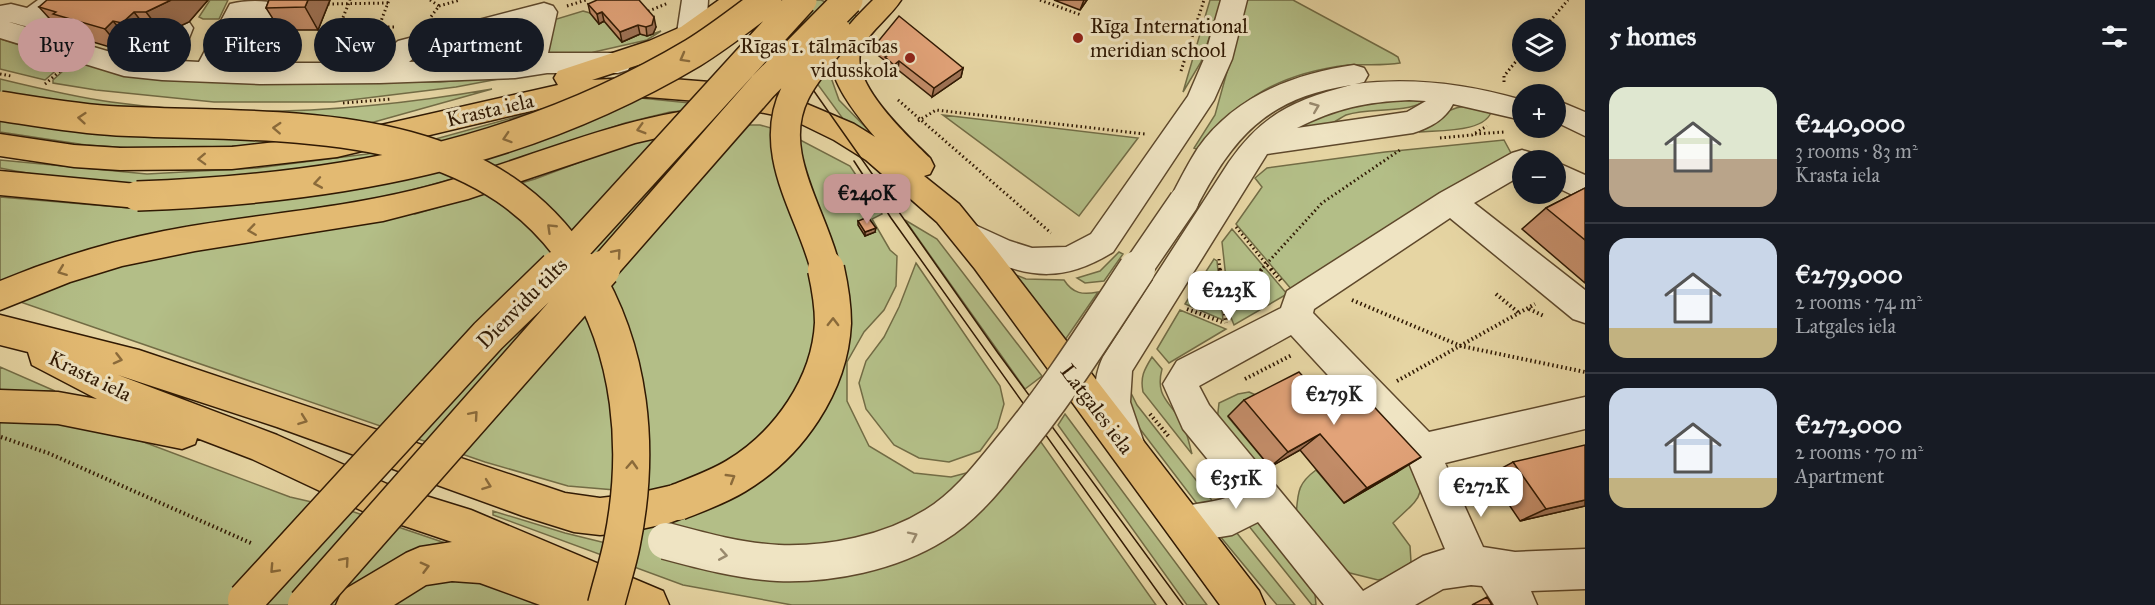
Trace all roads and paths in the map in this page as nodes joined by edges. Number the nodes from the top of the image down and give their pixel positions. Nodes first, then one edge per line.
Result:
1 (55, 0) edge
2 (460, 0) edge
3 (674, 0) edge
4 (695, 0) edge
5 (737, 0) edge
6 (767, 0) edge
7 (802, 0) edge
8 (848, 0) edge
9 (862, 0) edge
10 (888, 0) edge
11 (1040, 0) edge
12 (1204, 0) edge
13 (1234, 0) edge
14 (1568, 0) edge
15 (349, 2) edge
16 (388, 2) edge
17 (328, 4) dead end
18 (241, 5) edge
19 (439, 6) dead end
20 (643, 6) edge
21 (271, 10) edge
22 (0, 15) edge
23 (1081, 15) dead end
24 (343, 18) edge
25 (521, 18) edge
26 (543, 18) edge
27 (1553, 18) edge
28 (0, 29) edge
29 (690, 33) junction
30 (408, 48) edge
31 (107, 61) edge
32 (618, 63) junction
33 (544, 64) edge
34 (208, 72) edge
35 (409, 72) edge
36 (371, 73) junction
37 (1179, 76) dead end
38 (890, 93) dead end
39 (1512, 94) edge
40 (0, 106) edge
41 (1512, 108) edge
42 (487, 110) junction
43 (1566, 115) edge
44 (918, 121) junction
45 (1152, 125) dead end
46 (1566, 125) edge
47 (1585, 125) edge
48 (1585, 133) edge
49 (0, 145) edge
50 (1405, 146) dead end
51 (1512, 167) edge
52 (1566, 179) edge
53 (0, 183) edge
54 (1585, 189) edge
55 (1138, 192) junction
56 (1451, 202) junction
57 (956, 223) junction
58 (1209, 224) junction
59 (1055, 237) dead end
60 (1268, 264) junction
61 (1496, 294) dead end
62 (0, 296) edge
63 (1349, 298) dead end
64 (1543, 298) dead end
65 (1177, 305) dead end
66 (1297, 309) junction
67 (1585, 309) edge
68 (1224, 310) junction
69 (1519, 313) junction
70 (0, 331) edge
71 (1461, 346) junction
72 (1300, 362) dead end
73 (1585, 372) edge
74 (1243, 380) dead end
75 (1370, 396) junction
76 (0, 406) edge
77 (1585, 413) edge
78 (0, 437) edge
79 (264, 447) junction
80 (1128, 451) junction
81 (1422, 451) junction
82 (1263, 500) junction
83 (591, 516) junction
84 (1184, 524) junction
85 (259, 546) dead end
86 (1483, 567) junction
87 (1585, 569) edge
88 (1392, 602) edge
89 (242, 603) edge
90 (306, 605) edge
91 (356, 605) edge
92 (606, 605) edge
93 (634, 605) edge
94 (649, 605) edge
95 (1245, 605) edge
96 (1348, 605) edge
97 (1517, 605) edge

1 - 22 street
2 - 19 path
3 - 20 path
4 - 29 street
5 - 29 highway
6 -> 53 highway, bridge
7 -> 89 highway, Dienvidu tilts, bridge
90 -> 8 highway, Dienvidu tilts, bridge
83 -> 9 highway, bridge
10 - 57 highway
11 - 23 path
12 - 37 path
13 - 55 street
14 - 27 path
15 - 16 path
15 - 17 path
15 - 24 path
16 - 36 path
18 - 21 street
25 - 26 street
28 - 31 street
29 - 32 highway
30 - 36 street
32 - 33 street
32 - 42 highway
34 - 36 street
35 - 36 street
38 - 44 path
58 -> 39 street
92 -> 40 highway, bridge
41 - 58 street
42 -> 49 highway, Krasta iela
42 - 57 highway, Krasta iela
43 - 47 street
44 - 45 path
44 - 59 path
46 - 48 street
50 - 60 path
51 - 56 street
52 - 54 street
55 - 57 street
55 - 58 street
56 - 66 street
56 - 67 street
57 -> 62 highway
57 - 80 highway, Latgales iela
58 - 60 path
58 - 68 path
58 - 80 street
83 -> 58 street, bridge
60 - 66 path
60 - 68 path
61 - 69 path
63 - 71 path
64 - 69 path
65 - 68 path
66 - 75 street
66 - 82 street
69 - 71 path
70 - 79 highway, Krasta iela
70 -> 83 highway
71 - 73 path
71 - 75 path
72 - 74 path
75 - 81 street
76 - 79 highway
77 - 81 street
78 - 85 path
79 - 94 highway, Krasta iela
80 - 84 highway, Latgales iela
81 - 86 street
82 - 84 street
82 - 96 street
84 - 95 highway, Latgales iela
86 - 87 street
86 - 88 street
86 - 97 street
91 -> 93 highway

